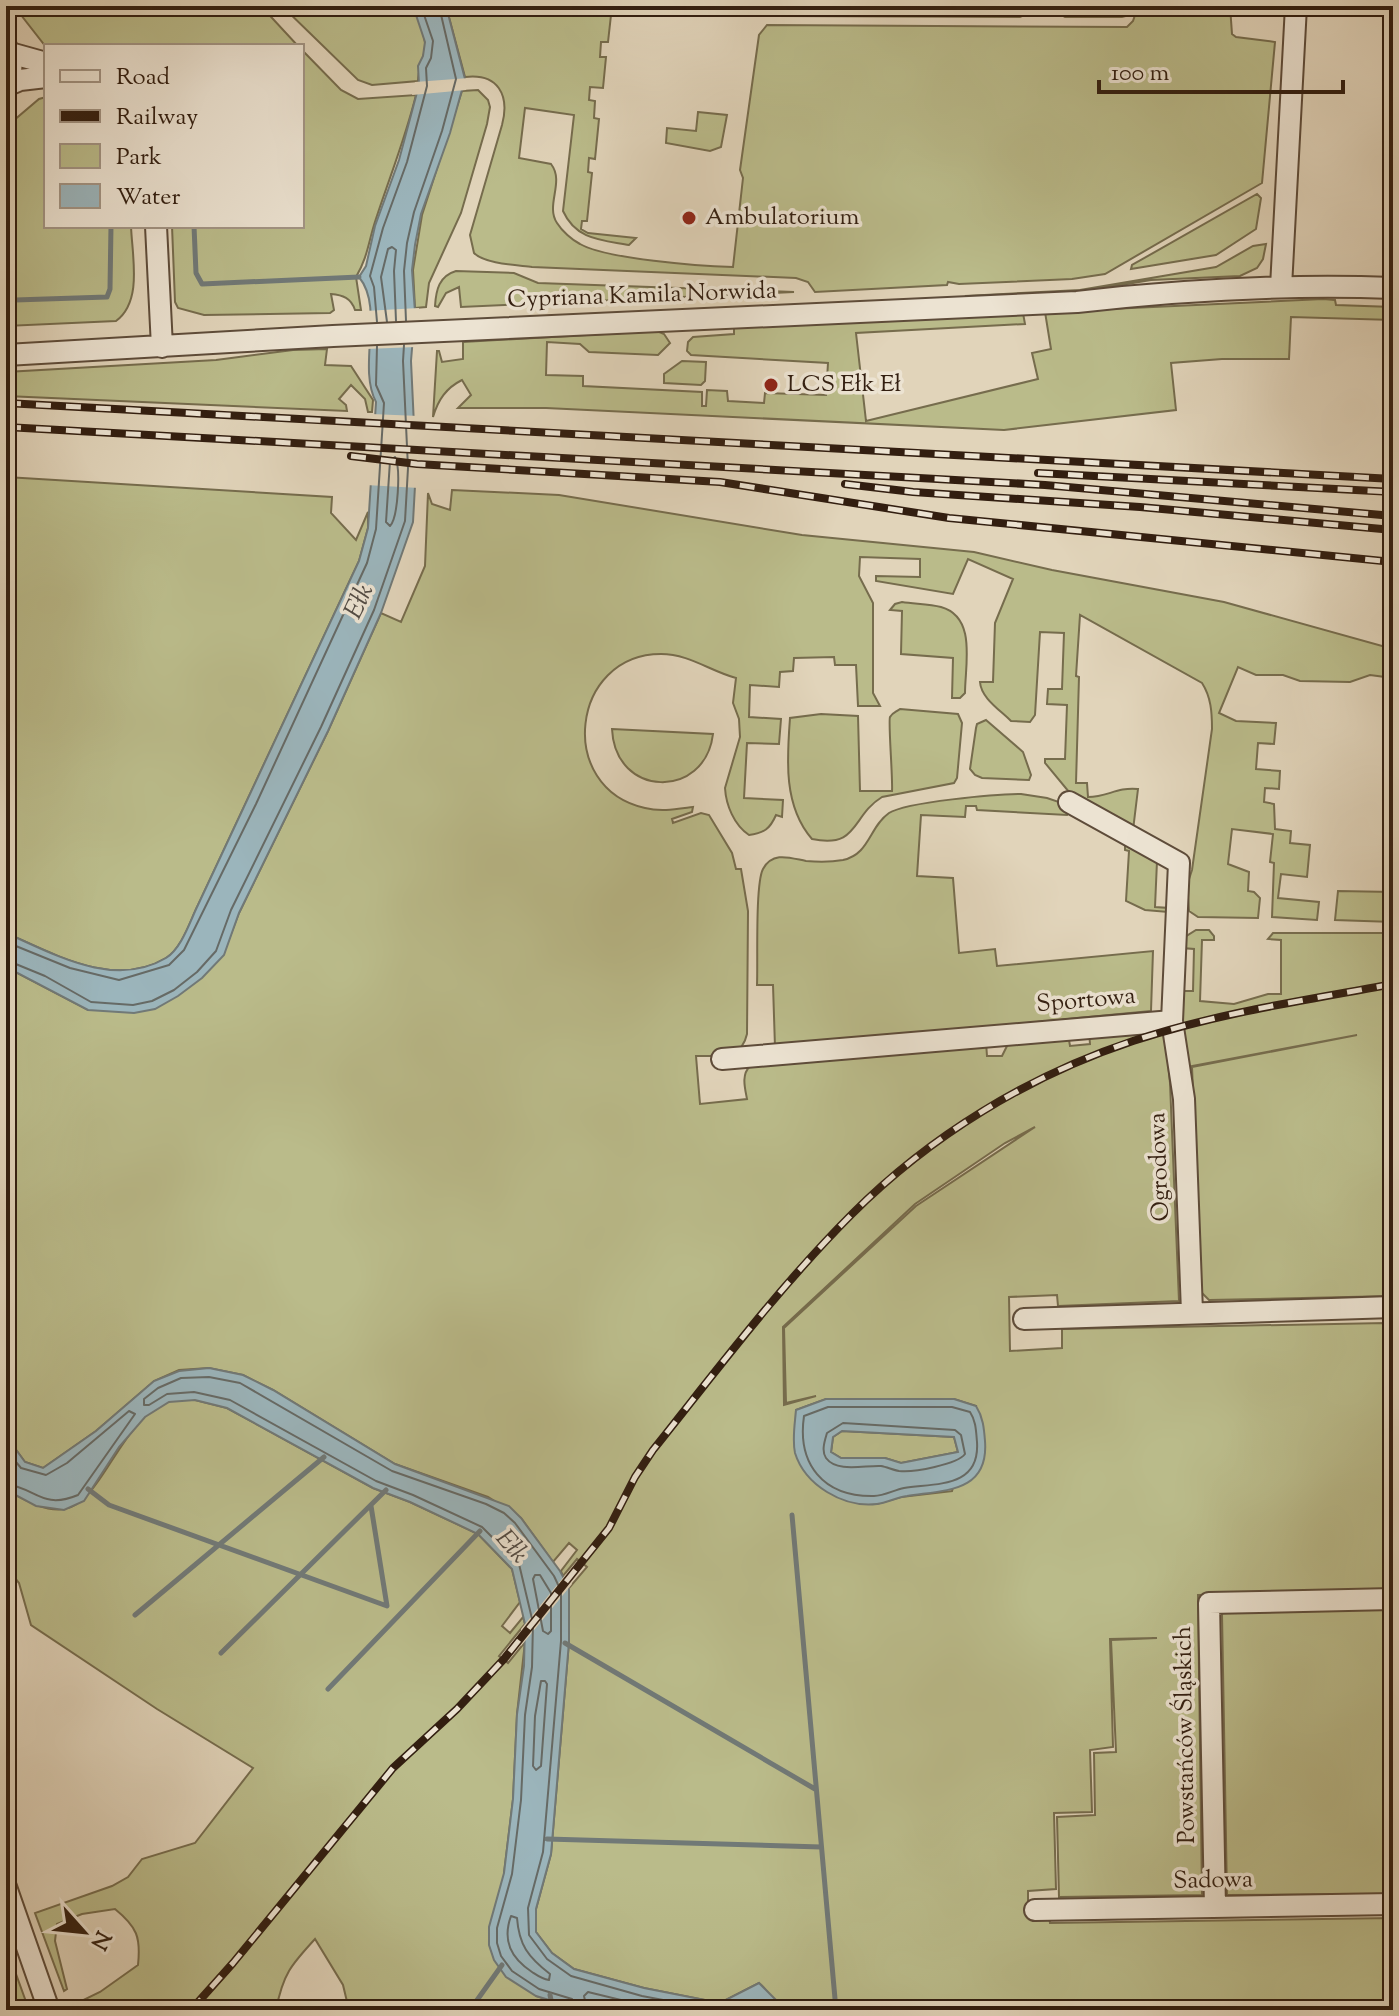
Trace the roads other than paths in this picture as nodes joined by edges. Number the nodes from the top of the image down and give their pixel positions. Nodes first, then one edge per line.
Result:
1 (1296, 6) edge
2 (8, 50) edge
3 (44, 62) edge
4 (44, 77) edge
5 (6, 86) edge
6 (156, 228) edge
7 (1281, 287) junction
8 (1393, 288) edge
9 (162, 347) junction
10 (6, 355) edge
11 (1069, 802) dead end
12 (1172, 1021) junction
13 (722, 1059) dead end
14 (1393, 1307) edge
15 (1192, 1312) junction
16 (1024, 1319) dead end
17 (1393, 1599) edge
18 (6, 1887) edge
19 (1393, 1904) edge
20 (1215, 1907) junction
21 (1035, 1910) dead end
22 (49, 2010) edge

1 - 7 street
2 - 3 street
2 - 5 street
4 - 5 street
6 - 9 street
7 - 8 street, Cypriana Kamila Norwida
7 - 9 street, Cypriana Kamila Norwida
9 - 10 street, Cypriana Kamila Norwida
11 - 12 street, Sportowa
12 - 13 street, Sportowa
12 - 15 street, Ogrodowa
14 - 15 street
15 - 16 street
17 - 20 street, Powstańców Śląskich
18 - 22 street
19 - 20 street, Sadowa
20 - 21 street, Sadowa

